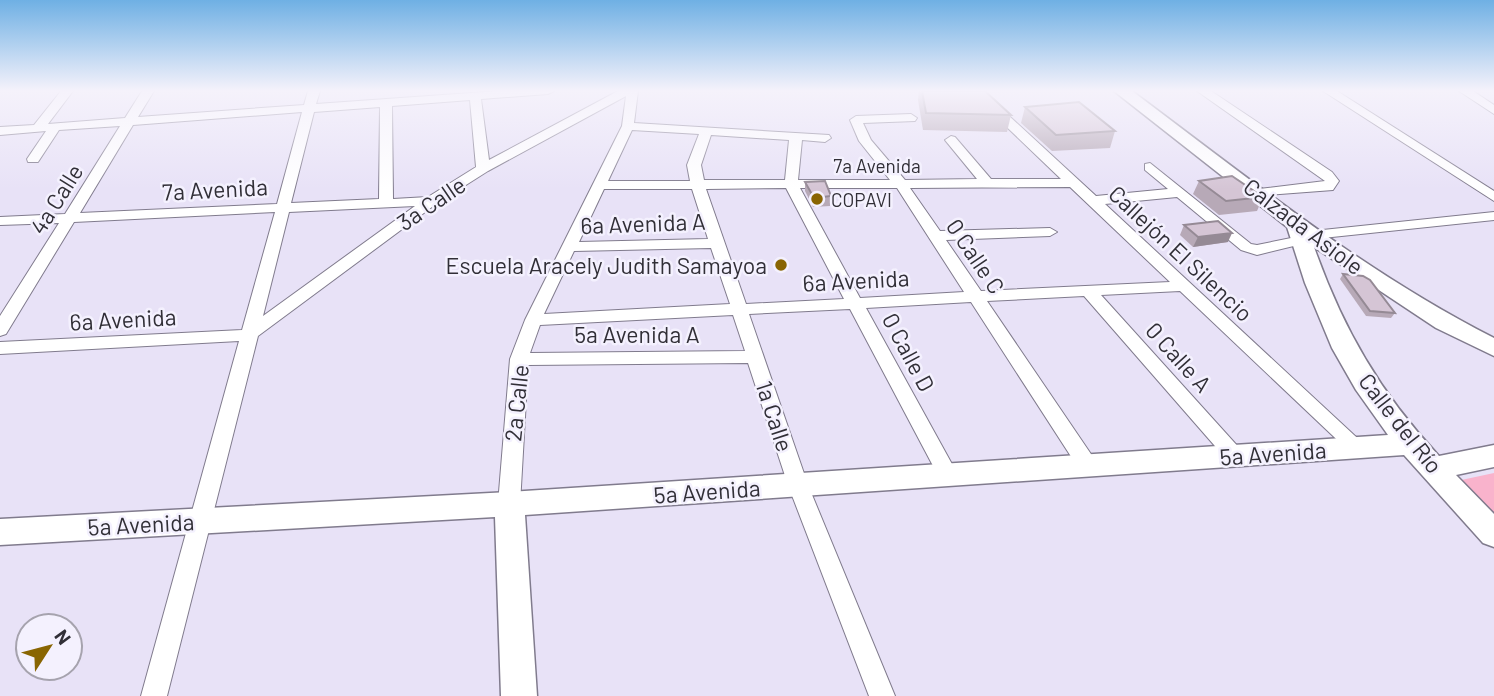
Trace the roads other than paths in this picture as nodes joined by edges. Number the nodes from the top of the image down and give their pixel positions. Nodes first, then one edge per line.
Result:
1 (42, 123) edge
2 (109, 123) edge
3 (130, 123) edge
4 (306, 123) edge
5 (386, 123) edge
6 (478, 123) edge
7 (569, 123) edge
8 (857, 123) edge
9 (1010, 123) edge
10 (1166, 123) edge
11 (1251, 123) edge
12 (1380, 123) edge
13 (628, 126) joint
14 (55, 127) junction
15 (38, 128) junction
16 (707, 131) junction
17 (1, 132) edge
18 (796, 136) junction
19 (825, 138) dead end
20 (951, 140) dead end
21 (33, 159) dead end
22 (1150, 167) dead end
23 (483, 169) junction
24 (987, 183) junction
25 (1073, 183) junction
26 (901, 184) junction
27 (597, 185) junction
28 (698, 185) junction
29 (791, 185) junction
30 (1181, 192) junction
31 (1259, 193) junction
32 (1494, 197) edge
33 (432, 201) junction
34 (1093, 201) junction
35 (386, 204) junction
36 (282, 209) junction
37 (1494, 216) edge
38 (71, 218) junction
39 (0, 221) edge
40 (1050, 232) dead end
41 (1304, 232) junction
42 (935, 236) junction
43 (718, 243) junction
44 (569, 247) junction
45 (1182, 286) junction
46 (1087, 290) junction
47 (975, 296) junction
48 (855, 303) junction
49 (739, 309) junction
50 (533, 320) junction
51 (0, 330) edge
52 (248, 335) junction
53 (0, 348) edge
54 (1494, 348) edge
55 (756, 357) junction
56 (519, 359) junction
57 (1413, 444) junction
58 (1358, 448) junction
59 (1235, 456) junction
60 (1494, 456) edge
61 (1088, 466) junction
62 (1434, 468) junction
63 (948, 475) junction
64 (798, 485) junction
65 (509, 504) junction
66 (201, 520) junction
67 (0, 532) edge
68 (1494, 534) edge
69 (154, 696) edge
70 (519, 696) edge
71 (882, 696) edge

1 - 15 street
2 - 14 street
3 - 38 street, 4a Calle
4 - 36 street
5 - 35 street
6 - 23 street
7 - 23 street, 3a Calle
8 - 26 street, 0 Calle C
9 - 25 street, Callejón El Silencio
10 - 31 main road, Calzada Asiole
11 - 31 street
12 - 32 street
13 - 16 street
13 - 27 street, 2a Calle
14 - 15 street
14 - 21 street
15 - 17 street
16 - 18 street
16 - 28 street, 1a Calle
18 - 19 street
18 - 29 street
20 - 24 street
22 - 30 street
23 - 33 street, 3a Calle
24 - 25 street, 7a Avenida
24 - 26 street, 7a Avenida
25 - 34 street, Callejón El Silencio
26 - 29 street, 7a Avenida
26 - 42 street, 0 Calle C
27 - 28 street, 7a Avenida
27 - 44 street, 2a Calle
28 - 29 street, 7a Avenida
28 - 43 street, 1a Calle
29 - 48 street, 0 Calle D
30 - 34 street
30 - 41 street
31 - 41 main road, Calzada Asiole
33 - 35 street, 7a Avenida
33 - 52 street, 3a Calle
34 - 45 street, Callejón El Silencio
35 - 36 street, 7a Avenida
36 - 38 street, 7a Avenida
36 - 52 street
37 - 41 street
38 - 39 street, 7a Avenida
38 - 51 street, 4a Calle
40 - 42 street
41 - 54 main road, Calzada Asiole
41 - 57 main road, Calle del Río
42 - 47 street, 0 Calle C
43 - 44 street, 6a Avenida A
43 - 49 street, 1a Calle
44 - 50 street, 2a Calle
45 - 46 street, 6a Avenida
45 - 58 street, Callejón El Silencio
46 - 47 street, 6a Avenida
46 - 59 street, 0 Calle A
47 - 48 street, 6a Avenida
47 - 61 street, 0 Calle C
48 - 49 street, 6a Avenida
48 - 63 street, 0 Calle D
49 - 50 street, 6a Avenida
49 - 55 street, 1a Calle
50 - 56 street, 2a Calle
52 - 53 street, 6a Avenida
52 - 66 street
55 - 56 street, 5a Avenida A
55 - 64 street, 1a Calle
56 - 65 street, 2a Calle
57 - 58 main road, 5a Avenida
57 - 62 main road, Calle del Río
58 - 59 main road, 5a Avenida
59 - 61 main road, 5a Avenida
60 - 62 main road
61 - 63 main road, 5a Avenida
62 - 68 main road, Calle del Río
63 - 64 main road, 5a Avenida
64 - 65 main road, 5a Avenida
64 - 71 street, 1a Calle
65 - 66 main road, 5a Avenida
65 - 70 main road, 2a Calle
66 - 67 main road, 5a Avenida
66 - 69 street

